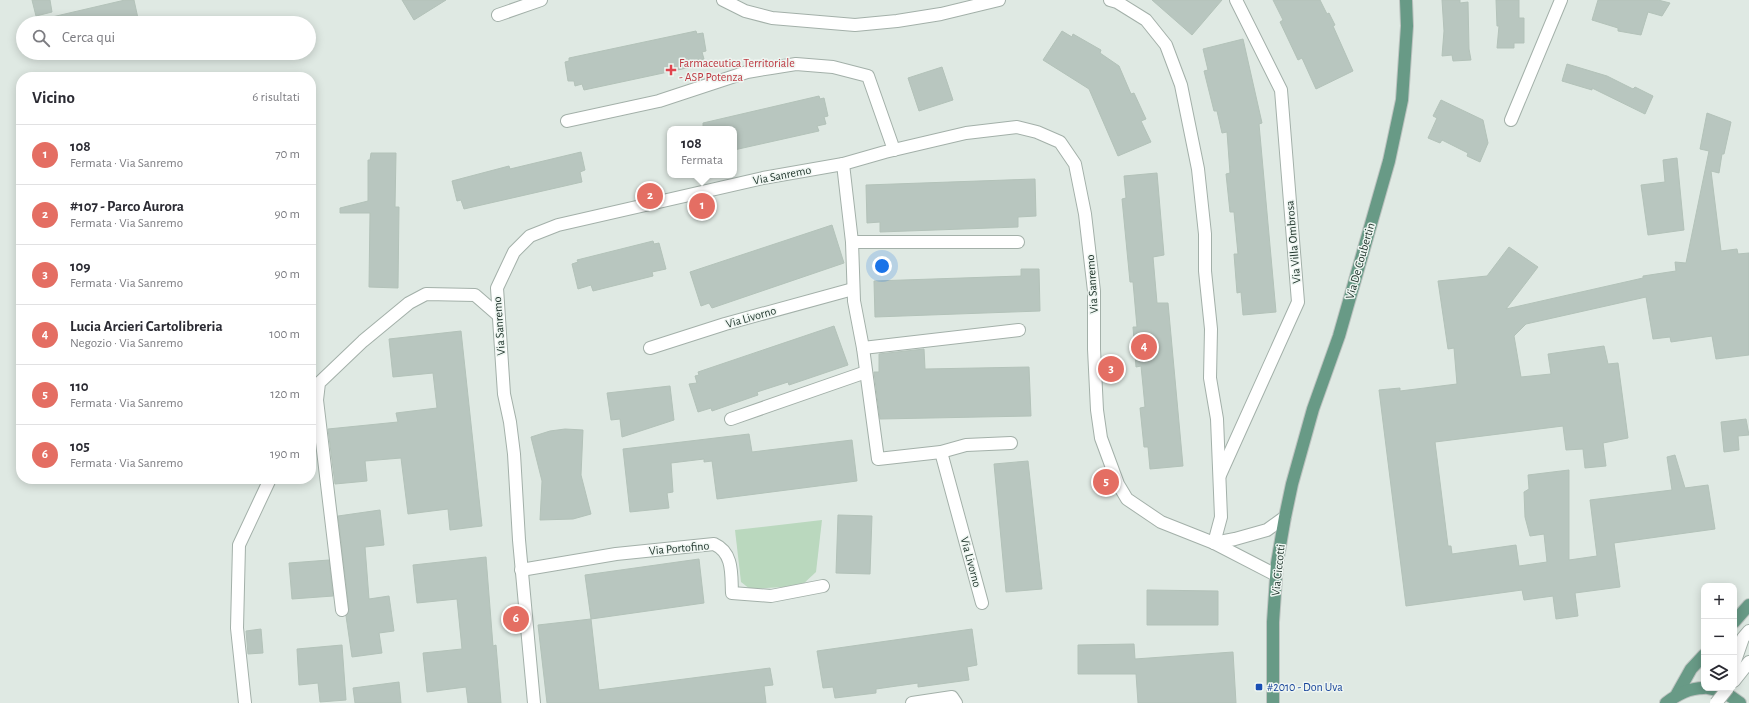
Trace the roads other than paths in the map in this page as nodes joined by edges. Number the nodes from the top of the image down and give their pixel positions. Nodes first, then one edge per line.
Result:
1 (541, 0) edge
2 (723, 0) edge
3 (999, 0) edge
4 (1110, 0) edge
5 (1236, 0) edge
6 (1406, 0) edge
7 (1561, 0) edge
8 (498, 15) dead end
9 (1511, 120) dead end
10 (567, 121) dead end
11 (894, 150) junction
12 (843, 164) junction
13 (852, 242) junction
14 (1018, 242) dead end
15 (853, 289) junction
16 (498, 316) junction
17 (1019, 330) dead end
18 (650, 348) dead end
19 (864, 348) junction
20 (866, 372) junction
21 (319, 413) junction
22 (316, 417) edge
23 (731, 419) dead end
24 (1011, 443) dead end
25 (941, 452) junction
26 (1219, 478) junction
27 (268, 484) edge
28 (1285, 517) junction
29 (1214, 543) junction
30 (521, 570) junction
31 (1276, 575) junction
32 (823, 586) dead end
33 (982, 603) dead end
34 (1749, 605) edge
35 (342, 610) dead end
36 (1737, 619) edge
37 (1749, 631) edge
38 (1737, 655) edge
39 (1701, 658) edge
40 (1749, 662) edge
41 (1737, 677) edge
42 (1701, 688) edge
43 (1721, 691) edge
44 (1677, 694) junction
45 (1733, 694) edge
46 (1749, 699) edge
47 (245, 703) edge
48 (534, 703) edge
49 (912, 703) edge
50 (956, 703) edge
51 (1273, 703) edge
52 (1666, 703) edge
53 (1716, 703) edge
54 (1746, 703) edge

1 - 8 street
2 - 3 street
4 - 26 street
5 - 26 street, Via Villa Ombrosa
6 - 28 main road, Via De Coubertin
7 - 9 street
10 - 11 street
11 - 12 street, Via Sanremo
11 - 29 street, Via Sanremo
12 - 13 street
12 - 16 street, Via Sanremo
13 - 14 street
13 - 15 street
15 - 18 street, Via Livorno
15 - 19 street
16 - 21 street
16 - 30 street, Via Sanremo
17 - 19 street
19 - 20 street
20 - 23 street
20 - 25 street
21 - 22 street
21 - 35 street
24 - 25 street
25 - 33 street, Via Livorno
26 - 29 street
27 - 47 street
28 - 29 street
28 - 31 main road, Via Ciccotti
29 - 31 street, Via Sanremo
30 - 32 street, Via Portofino
30 - 48 street, Via Sanremo
31 - 51 main road, Via Ciccotti
34 - 36 main road
37 - 38 street
39 - 44 main road
40 - 41 street
42 - 44 main road
43 - 45 main road
44 - 52 main road
45 - 53 street, bridge
46 - 54 main road
49 - 50 street

